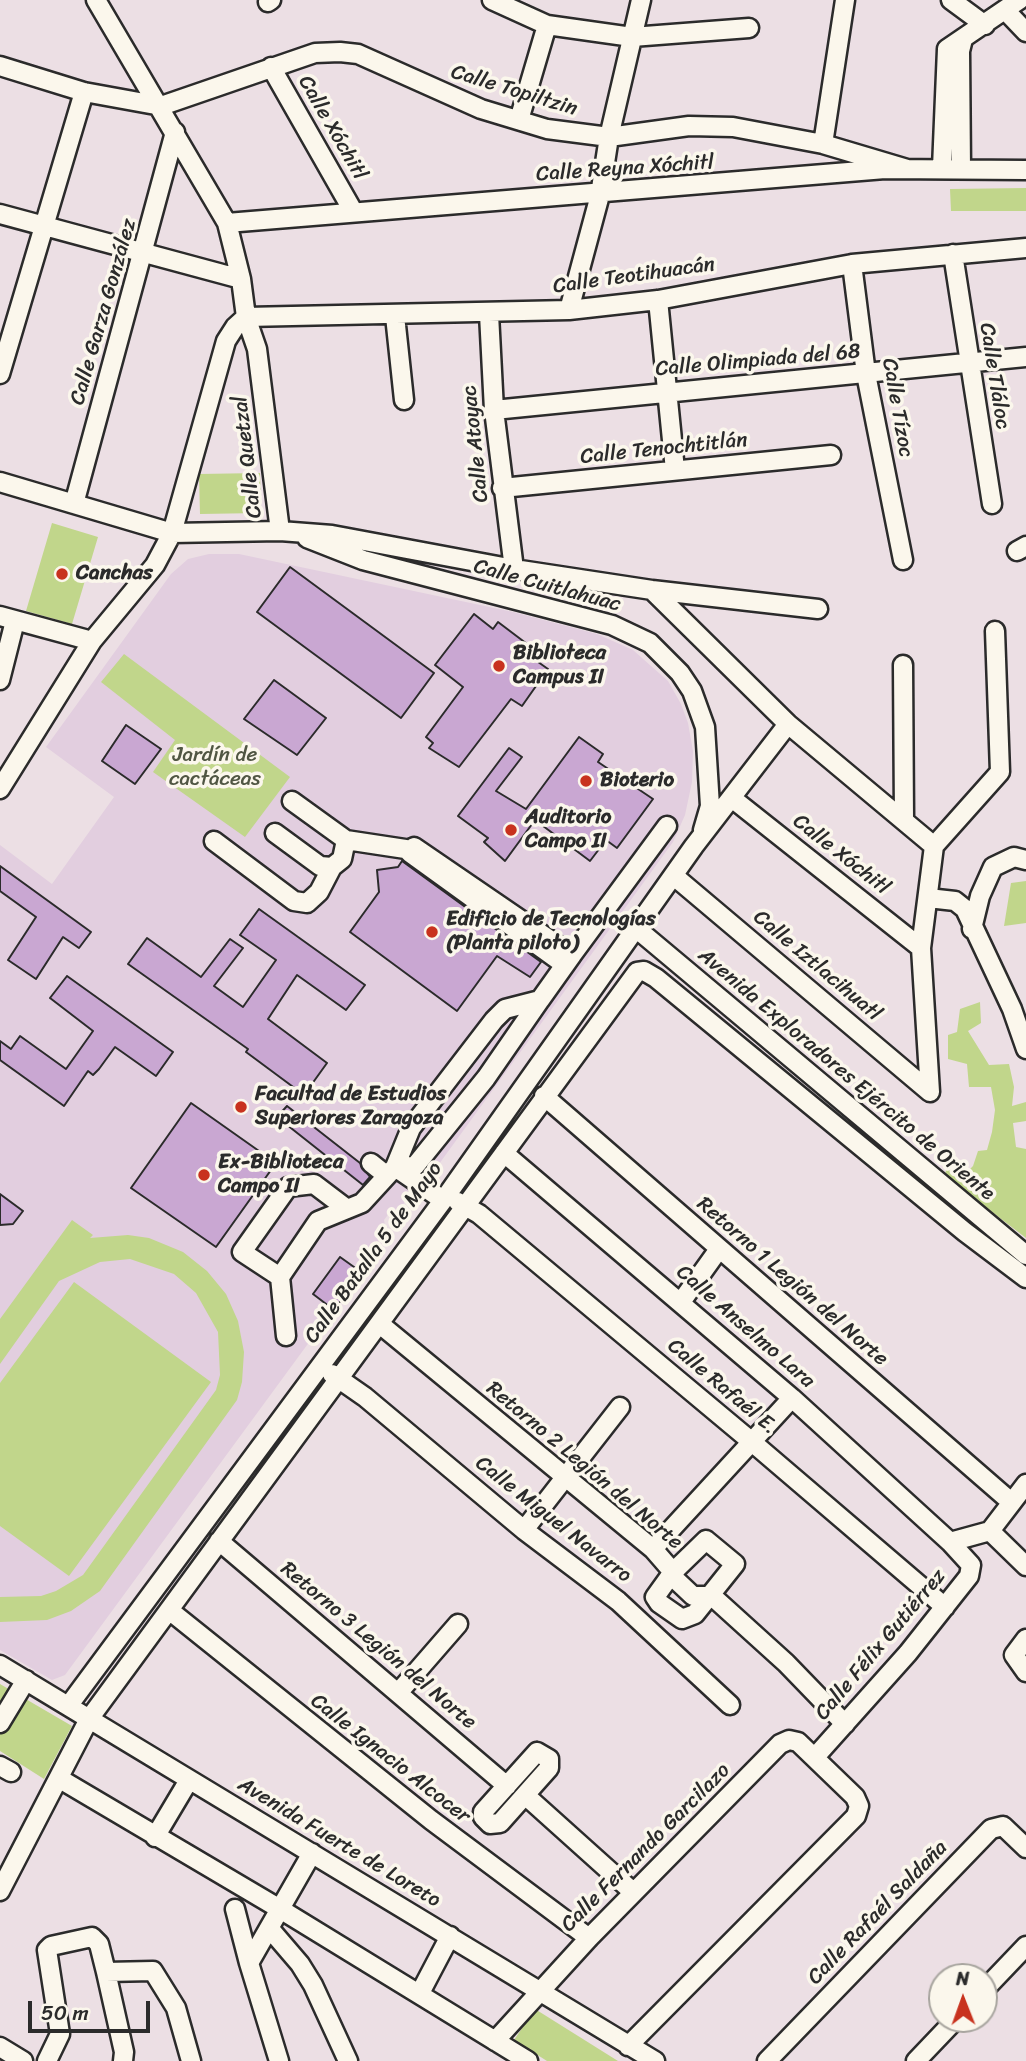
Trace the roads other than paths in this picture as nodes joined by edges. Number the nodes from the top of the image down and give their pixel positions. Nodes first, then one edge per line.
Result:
1 (96, 0) edge
2 (492, 0) edge
3 (641, 0) edge
4 (845, 0) edge
5 (951, 0) edge
6 (1012, 5) edge
7 (547, 25) junction
8 (985, 25) junction
9 (749, 28) dead end
10 (1026, 32) edge
11 (632, 37) junction
12 (963, 39) junction
13 (0, 66) edge
14 (271, 66) junction
15 (84, 92) junction
16 (161, 106) junction
17 (519, 120) junction
18 (175, 132) junction
19 (609, 137) junction
20 (823, 144) junction
21 (942, 168) junction
22 (907, 169) junction
23 (961, 169) junction
24 (1026, 170) edge
25 (600, 195) junction
26 (354, 211) junction
27 (0, 214) edge
28 (227, 223) junction
29 (46, 227) junction
30 (1026, 247) edge
31 (144, 254) junction
32 (953, 254) junction
33 (852, 264) junction
34 (241, 279) junction
35 (657, 300) junction
36 (569, 310) junction
37 (489, 314) junction
38 (395, 316) junction
39 (246, 317) junction
40 (1026, 357) edge
41 (968, 362) junction
42 (0, 374) edge
43 (866, 374) junction
44 (667, 392) junction
45 (404, 400) dead end
46 (494, 410) junction
47 (831, 456) dead end
48 (675, 470) junction
49 (0, 482) edge
50 (502, 488) junction
51 (74, 504) junction
52 (992, 504) dead end
53 (289, 532) junction
54 (172, 533) junction
55 (903, 560) dead end
56 (514, 569) junction
57 (652, 590) junction
58 (818, 609) dead end
59 (7, 618) edge
60 (995, 631) dead end
61 (92, 641) junction
62 (903, 666) dead end
63 (0, 680) edge
64 (788, 724) junction
65 (0, 789) edge
66 (733, 799) junction
67 (292, 801) dead end
68 (904, 819) junction
69 (667, 825) dead end
70 (275, 833) dead end
71 (346, 840) junction
72 (214, 841) dead end
73 (694, 846) junction
74 (934, 846) junction
75 (1026, 860) edge
76 (332, 867) junction
77 (674, 876) junction
78 (928, 898) junction
79 (637, 929) junction
80 (972, 929) junction
81 (921, 948) junction
82 (568, 960) junction
83 (540, 1000) junction
84 (1026, 1049) edge
85 (544, 1096) junction
86 (504, 1153) junction
87 (371, 1163) dead end
88 (390, 1171) junction
89 (445, 1198) junction
90 (467, 1206) junction
91 (347, 1209) junction
92 (719, 1249) junction
93 (1026, 1255) edge
94 (279, 1277) junction
95 (1026, 1278) edge
96 (681, 1302) junction
97 (381, 1325) junction
98 (286, 1336) dead end
99 (320, 1365) junction
100 (340, 1380) junction
101 (793, 1398) junction
102 (620, 1408) dead end
103 (752, 1442) junction
104 (244, 1469) junction
105 (564, 1477) junction
106 (265, 1482) junction
107 (1026, 1484) edge
108 (1010, 1502) junction
109 (524, 1530) junction
110 (990, 1531) junction
111 (219, 1541) junction
112 (950, 1542) junction
113 (653, 1549) junction
114 (1026, 1566) edge
115 (673, 1572) junction
116 (712, 1596) junction
117 (945, 1607) junction
118 (169, 1610) junction
119 (458, 1624) dead end
120 (1026, 1639) edge
121 (0, 1664) edge
122 (1026, 1672) edge
123 (26, 1680) junction
124 (398, 1693) junction
125 (69, 1705) junction
126 (730, 1705) dead end
127 (89, 1719) junction
128 (0, 1723) edge
129 (845, 1724) junction
130 (815, 1757) junction
131 (60, 1779) junction
132 (189, 1780) junction
133 (507, 1786) junction
134 (525, 1796) junction
135 (155, 1837) junction
136 (1026, 1848) edge
137 (312, 1853) junction
138 (0, 1891) edge
139 (633, 1892) junction
140 (235, 1909) dead end
141 (280, 1909) junction
142 (270, 1930) junction
143 (450, 1936) junction
144 (589, 1938) junction
145 (1026, 1946) edge
146 (249, 1963) junction
147 (106, 1972) junction
148 (998, 1975) edge
149 (538, 1991) junction
150 (420, 1993) junction
151 (943, 2033) edge
152 (495, 2041) junction
153 (628, 2046) junction
154 (0, 2047) edge
155 (23, 2061) edge
156 (47, 2061) edge
157 (123, 2061) edge
158 (191, 2061) edge
159 (279, 2061) edge
160 (348, 2061) edge
161 (528, 2061) edge
162 (655, 2061) edge
163 (767, 2061) edge
164 (916, 2061) edge

1 - 16 street, Calle Quetzal
2 - 7 street
3 - 11 street
4 - 20 street
5 - 8 street
6 - 8 street
6 - 10 street
7 - 11 street
7 - 17 street
8 - 12 street
9 - 11 street
11 - 19 street
12 - 21 street
12 - 23 street
13 - 15 street
14 - 16 street, Calle Topiltzin
14 - 17 street, Calle Topiltzin
14 - 26 street, Calle Xóchitl
15 - 16 street
15 - 29 street
16 - 18 street, Calle Quetzal
17 - 19 street, Calle Topiltzin
18 - 28 street, Calle Quetzal
18 - 31 street, Calle Garza González
19 - 20 street, Calle Topiltzin
19 - 25 street
20 - 22 street, Calle Topiltzin
21 - 22 street, Calle Reyna Xóchitl
21 - 23 street, Calle Reyna Xóchitl
22 - 25 street, Calle Reyna Xóchitl
23 - 24 street, Calle Reyna Xóchitl
25 - 26 street, Calle Reyna Xóchitl
25 - 36 street
26 - 28 street, Calle Reyna Xóchitl
27 - 29 street
28 - 34 street, Calle Quetzal
29 - 31 street
29 - 42 street
30 - 32 street, Calle Teotihuacán
31 - 34 street
31 - 51 street, Calle Garza González
32 - 33 street, Calle Teotihuacán
32 - 41 street, Calle Tláloc
33 - 35 street, Calle Teotihuacán
33 - 43 street, Calle Tízoc
34 - 39 street, Calle Quetzal
35 - 36 street, Calle Teotihuacán
35 - 44 street
36 - 37 street, Calle Teotihuacán
37 - 38 street, Calle Teotihuacán
37 - 46 street, Calle Atoyac
38 - 39 street, Calle Teotihuacán
38 - 45 street
39 - 53 street, Calle Quetzal
39 - 54 street
40 - 41 street, Calle Olimpiada del 68
41 - 43 street, Calle Olimpiada del 68
41 - 52 street, Calle Tláloc
43 - 44 street, Calle Olimpiada del 68
43 - 55 street, Calle Tízoc
44 - 46 street, Calle Olimpiada del 68
44 - 48 street
46 - 50 street, Calle Atoyac
47 - 48 street, Calle Tenochtitlán
48 - 50 street, Calle Tenochtitlán
49 - 51 street
50 - 56 street, Calle Atoyac
51 - 54 street
53 - 54 street
53 - 56 street
53 - 73 street, Calle Cuitlahuac
54 - 61 street
56 - 57 street
57 - 58 street
57 - 64 street, Calle Cuitlahuac
59 - 61 street
59 - 63 street
60 - 74 street
61 - 65 street
62 - 68 street
64 - 66 street, Calle Batalla 5 de Mayo
64 - 68 street, Calle Cuitlahuac
66 - 73 street, Calle Batalla 5 de Mayo
66 - 81 street, Calle Xóchitl
67 - 71 street
68 - 74 street, Calle Cuitlahuac
69 - 82 street
70 - 76 street
71 - 76 street
71 - 82 street
72 - 76 street
73 - 77 street, Calle Batalla 5 de Mayo
74 - 78 street
75 - 80 street
77 - 79 street, Calle Batalla 5 de Mayo
77 - 81 street, Calle Iztlacihuatl
78 - 80 street
78 - 81 street
79 - 89 street, Calle Batalla 5 de Mayo
79 - 93 street, Avenida Exploradores Ejército de Oriente
80 - 84 street
82 - 83 street
83 - 88 street
83 - 88 street
85 - 86 street
85 - 92 street, Retorno 1 Legión del Norte
85 - 95 street, Avenida Exploradores Ejército de Oriente
86 - 90 street
86 - 96 street, Calle Anselmo Lara
87 - 88 street, Calle Rafaél E.
88 - 89 street, Calle Rafaél E.
88 - 91 street
89 - 90 street, Calle Rafaél E.
89 - 99 street, Calle Batalla 5 de Mayo
90 - 97 street
90 - 103 street, Calle Rafaél E.
91 - 94 street
91 - 94 street
92 - 96 street
92 - 108 street, Retorno 1 Legión del Norte
94 - 98 street
96 - 101 street, Calle Anselmo Lara
97 - 100 street
97 - 105 street, Retorno 2 Legión del Norte
99 - 100 street, Calle Miguel Navarro
99 - 104 street, Calle Batalla 5 de Mayo
100 - 106 street
100 - 109 street, Calle Miguel Navarro
101 - 103 street
101 - 112 street, Calle Anselmo Lara
102 - 105 street
103 - 113 street
103 - 117 street, Calle Rafaél E.
104 - 106 street
104 - 125 street, Calle Batalla 5 de Mayo
105 - 109 street
105 - 113 street, Retorno 2 Legión del Norte
106 - 111 street
107 - 108 street
108 - 110 street
109 - 126 street, Calle Miguel Navarro
110 - 112 street, Calle Félix Gutiérrez
110 - 114 street
111 - 118 street
111 - 124 street, Retorno 3 Legión del Norte
112 - 117 street, Calle Félix Gutiérrez
113 - 115 street, Retorno 2 Legión del Norte
115 - 116 street, Retorno 2 Legión del Norte
115 - 116 street
115 - 116 street
116 - 129 street, Retorno 2 Legión del Norte
117 - 129 street, Calle Félix Gutiérrez
118 - 127 street
118 - 144 street, Calle Ignacio Alcocer
119 - 124 street
120 - 122 street
121 - 123 street, Avenida Fuerte de Loreto
123 - 125 street, Avenida Fuerte de Loreto
123 - 128 street
124 - 133 street, Retorno 3 Legión del Norte
125 - 127 street, Avenida Fuerte de Loreto
127 - 131 street
127 - 132 street, Avenida Fuerte de Loreto
129 - 130 street, Calle Félix Gutiérrez
130 - 139 street, Calle Fernando Garcilazo
130 - 153 street
131 - 135 street
131 - 138 street
132 - 135 street
132 - 137 street, Avenida Fuerte de Loreto
133 - 134 street
133 - 134 street
134 - 139 street
135 - 141 street
136 - 163 street, Calle Rafaél Saldaña
137 - 141 street
137 - 143 street, Avenida Fuerte de Loreto
139 - 144 street, Calle Fernando Garcilazo
140 - 146 street
141 - 142 street
141 - 150 street
142 - 146 street
142 - 160 street
143 - 149 street, Avenida Fuerte de Loreto
143 - 150 street
144 - 149 street, Calle Fernando Garcilazo
145 - 148 street
146 - 159 street
147 - 156 street
147 - 157 street
147 - 158 street
149 - 152 street, Calle Fernando Garcilazo
149 - 153 street, Avenida Fuerte de Loreto
150 - 152 street
151 - 164 street
152 - 161 street
153 - 162 street, Avenida Fuerte de Loreto
154 - 155 street

